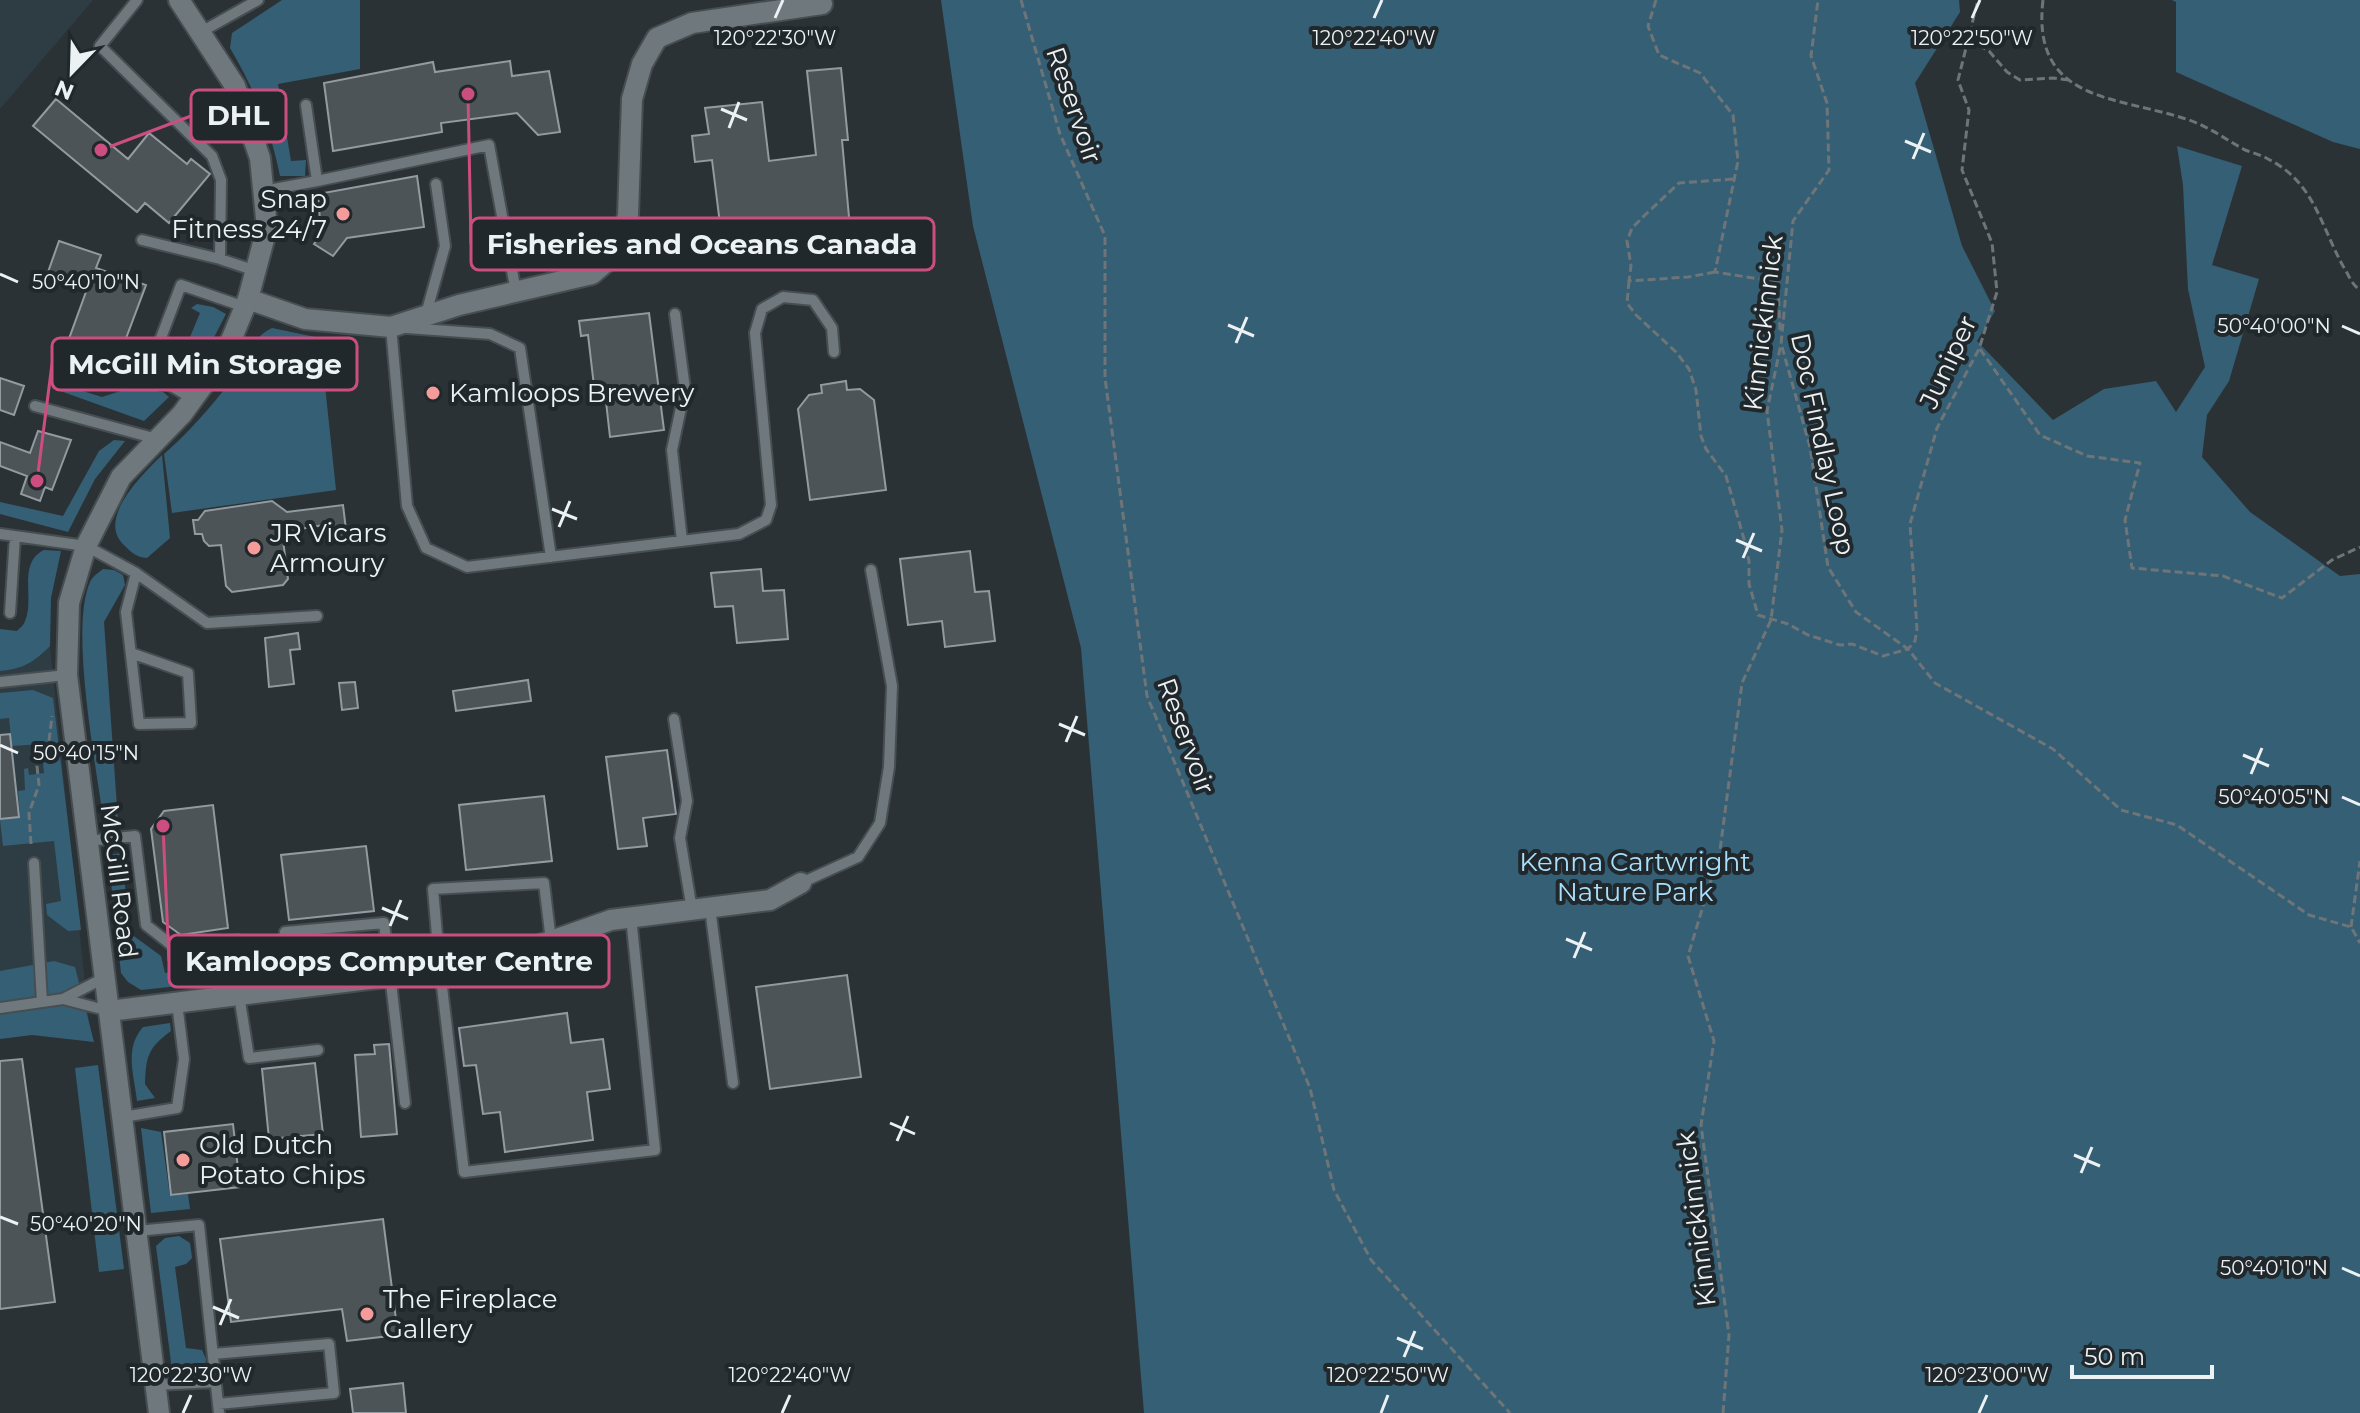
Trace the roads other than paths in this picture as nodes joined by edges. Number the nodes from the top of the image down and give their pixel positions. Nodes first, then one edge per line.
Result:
1 (137, 0) edge
2 (179, 0) edge
3 (258, 0) edge
4 (822, 4) dead end
5 (201, 32) junction
6 (306, 105) dead end
7 (317, 181) junction
8 (436, 184) dead end
9 (263, 191) junction
10 (142, 240) dead end
11 (220, 259) junction
12 (256, 271) junction
13 (516, 292) junction
14 (247, 303) junction
15 (675, 314) dead end
16 (425, 316) junction
17 (391, 327) junction
18 (834, 352) dead end
19 (193, 399) junction
20 (35, 406) dead end
21 (158, 439) junction
22 (0, 534) edge
23 (15, 536) junction
24 (682, 541) junction
25 (86, 546) junction
26 (551, 557) junction
27 (871, 570) dead end
28 (136, 573) junction
29 (10, 613) dead end
30 (317, 616) dead end
31 (131, 653) junction
32 (67, 675) junction
33 (0, 682) edge
34 (674, 719) dead end
35 (88, 841) junction
36 (34, 863) dead end
37 (801, 883) joint
38 (701, 909) junction
39 (631, 917) junction
40 (551, 941) junction
41 (440, 970) junction
42 (389, 977) junction
43 (105, 978) junction
44 (290, 989) junction
45 (242, 995) junction
46 (63, 999) junction
47 (42, 1002) junction
48 (177, 1003) junction
49 (0, 1008) edge
50 (109, 1011) junction
51 (318, 1050) dead end
52 (733, 1083) dead end
53 (405, 1103) dead end
54 (123, 1117) junction
55 (137, 1231) junction
56 (213, 1354) junction
57 (216, 1382) junction
58 (155, 1385) junction
59 (219, 1408) edge
60 (159, 1413) edge

1 - 11 lane
2 - 5 street, McGill Road
3 - 5 lane
4 - 13 street
5 - 9 street, McGill Road
6 - 7 lane
7 - 9 lane
7 - 13 lane
8 - 16 lane
9 - 12 street, McGill Road
10 - 11 lane
11 - 12 lane
12 - 14 street, McGill Road
13 - 16 street
14 - 17 street
14 - 19 street, McGill Road
14 - 19 lane
15 - 24 lane
16 - 17 street
17 - 26 lane
17 - 26 lane
18 - 24 lane
19 - 21 street, McGill Road
20 - 21 lane
21 - 25 street, McGill Road
22 - 23 lane
23 - 25 lane
23 - 29 lane
24 - 26 lane
25 - 28 lane
25 - 32 street, McGill Road
27 - 37 lane
28 - 30 lane
28 - 31 lane
31 - 31 lane
32 - 33 lane
32 - 35 street, McGill Road
34 - 38 lane
35 - 43 street, McGill Road
35 - 45 lane
36 - 47 lane
37 - 38 street
38 - 39 street
38 - 52 lane
39 - 40 street
39 - 41 lane
40 - 41 street
40 - 41 lane
41 - 42 street
42 - 44 street
42 - 44 lane
42 - 53 lane
43 - 46 lane
43 - 50 street, McGill Road
44 - 45 street
45 - 48 street
45 - 51 lane
46 - 47 lane
46 - 50 lane
47 - 49 lane
48 - 50 street
48 - 54 lane
50 - 54 street, McGill Road
54 - 55 street, McGill Road
55 - 56 lane
55 - 58 street, McGill Road
56 - 57 lane
56 - 59 lane
57 - 58 lane
57 - 59 lane
58 - 60 street, McGill Road

